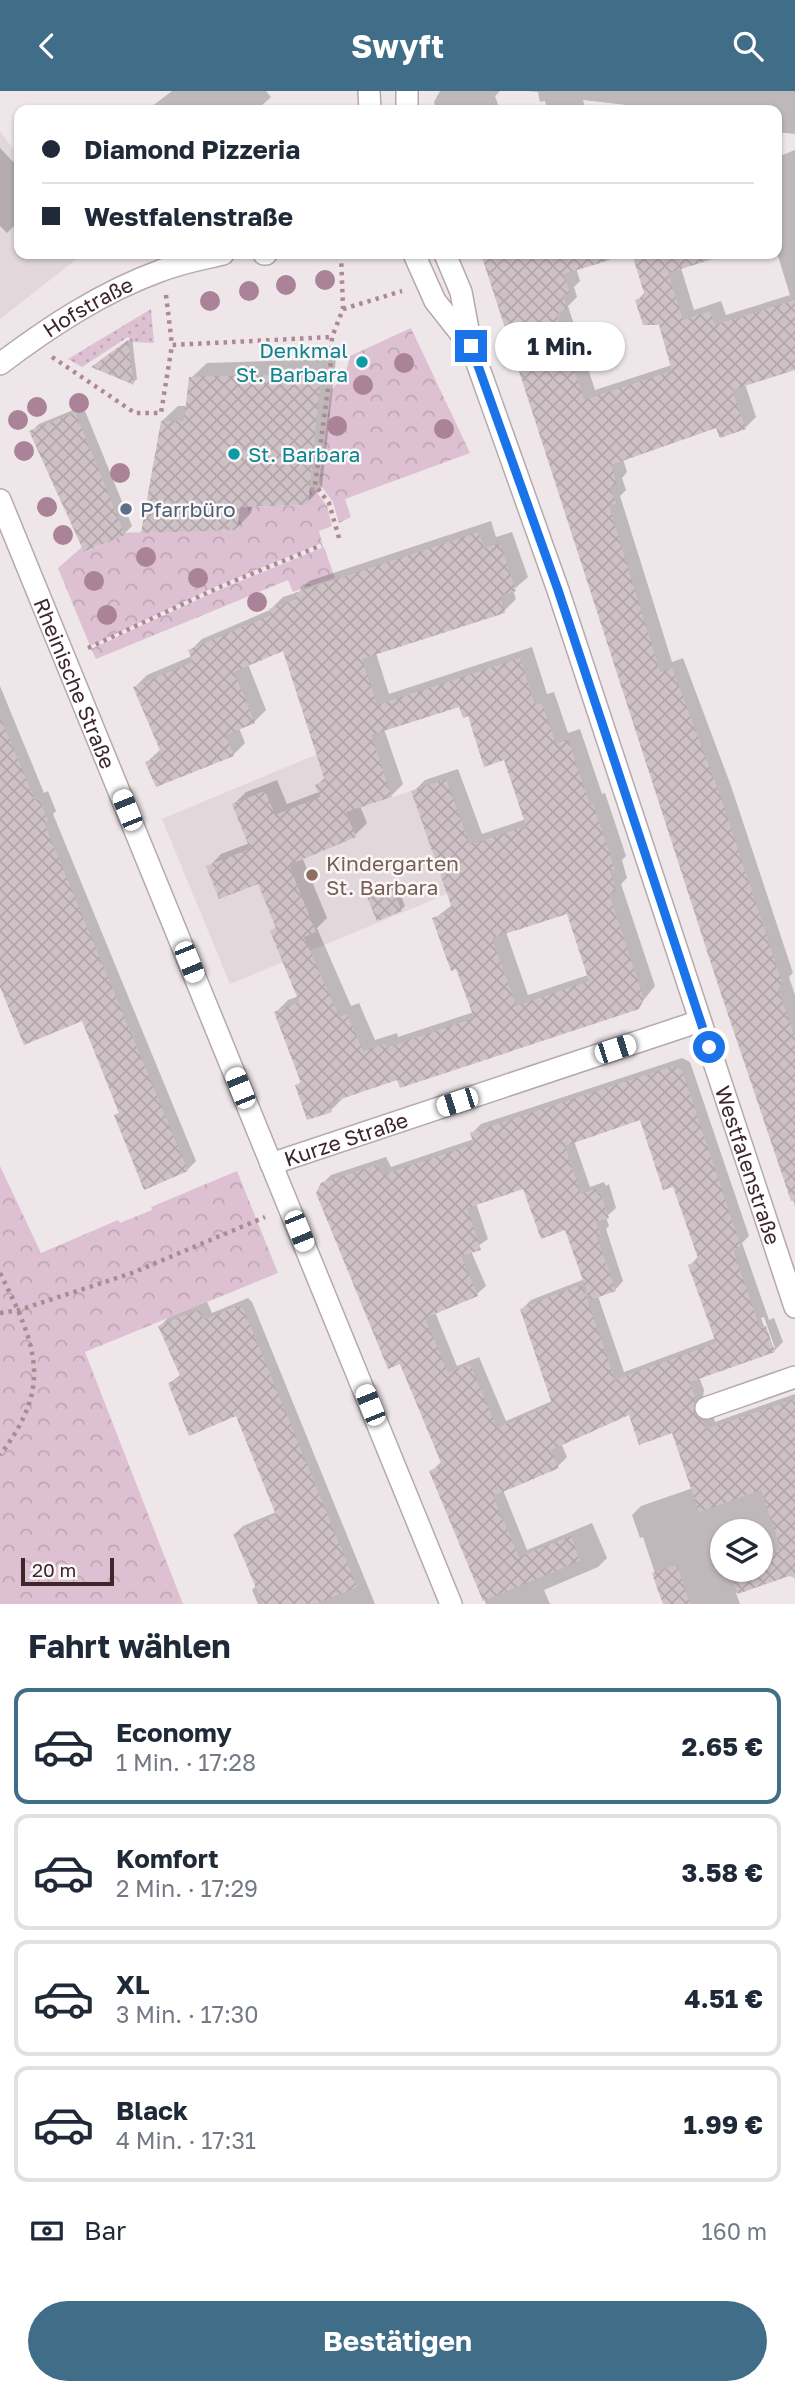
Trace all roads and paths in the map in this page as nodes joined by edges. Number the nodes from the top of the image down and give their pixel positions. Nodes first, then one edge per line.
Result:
1 (204, 259) edge
2 (341, 259) edge
3 (416, 259) edge
4 (446, 259) edge
5 (162, 270) junction
6 (406, 290) dead end
7 (343, 309) junction
8 (332, 337) junction
9 (172, 345) junction
10 (471, 346) junction
11 (47, 352) dead end
12 (0, 364) edge
13 (0, 501) edge
14 (339, 538) dead end
15 (322, 545) dead end
16 (65, 659) junction
17 (701, 1021) junction
18 (271, 1164) junction
19 (254, 1221) dead end
20 (0, 1273) edge
21 (791, 1284) edge
22 (795, 1307) edge
23 (19, 1310) junction
24 (0, 1313) edge
25 (795, 1377) edge
26 (706, 1408) dead end
27 (0, 1455) edge
28 (451, 1604) edge

1 - 5 street, Hofstraße
2 - 7 path
3 - 10 street, Westfalenstraße
4 - 10 street, Westfalenstraße
5 - 9 path
5 - 12 street, Hofstraße
6 - 7 path
7 - 8 path
8 - 9 path
8 - 14 path
9 - 11 path
10 - 17 street, Westfalenstraße
13 - 16 street, Rheinische Straße
15 - 16 path
16 - 18 street, Rheinische Straße
17 - 18 street, Kurze Straße
17 - 21 street, Westfalenstraße
18 - 28 street, Rheinische Straße
19 - 23 path
20 - 23 path
21 - 22 street, Westfalenstraße
23 - 24 path
23 - 27 path
25 - 26 street

